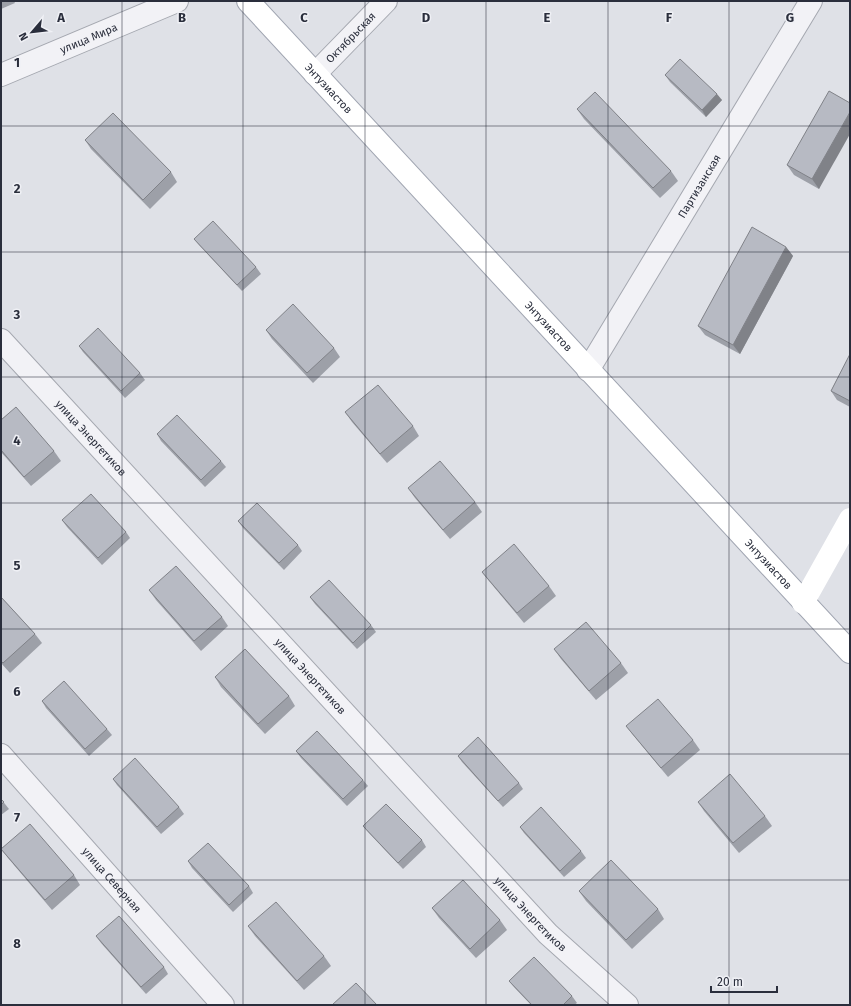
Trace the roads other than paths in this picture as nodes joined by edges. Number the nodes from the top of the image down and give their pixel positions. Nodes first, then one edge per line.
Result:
1 (177, 1) edge
2 (248, 1) edge
3 (386, 1) edge
4 (811, 1) edge
5 (315, 74) junction
6 (1, 75) edge
7 (1, 340) edge
8 (588, 370) junction
9 (850, 519) edge
10 (803, 603) junction
11 (850, 652) edge
12 (1, 755) edge
13 (223, 1005) edge
14 (627, 1005) edge

1 - 6 street, улица Мира
2 - 5 main road, Энтузиастов
3 - 5 street, Октябрьская
4 - 8 street, Партизанская
5 - 8 main road, Энтузиастов
7 - 14 street, улица Энергетиков
8 - 10 main road, Энтузиастов
9 - 10 main road
10 - 11 main road, Энтузиастов
12 - 13 street, улица Северная

